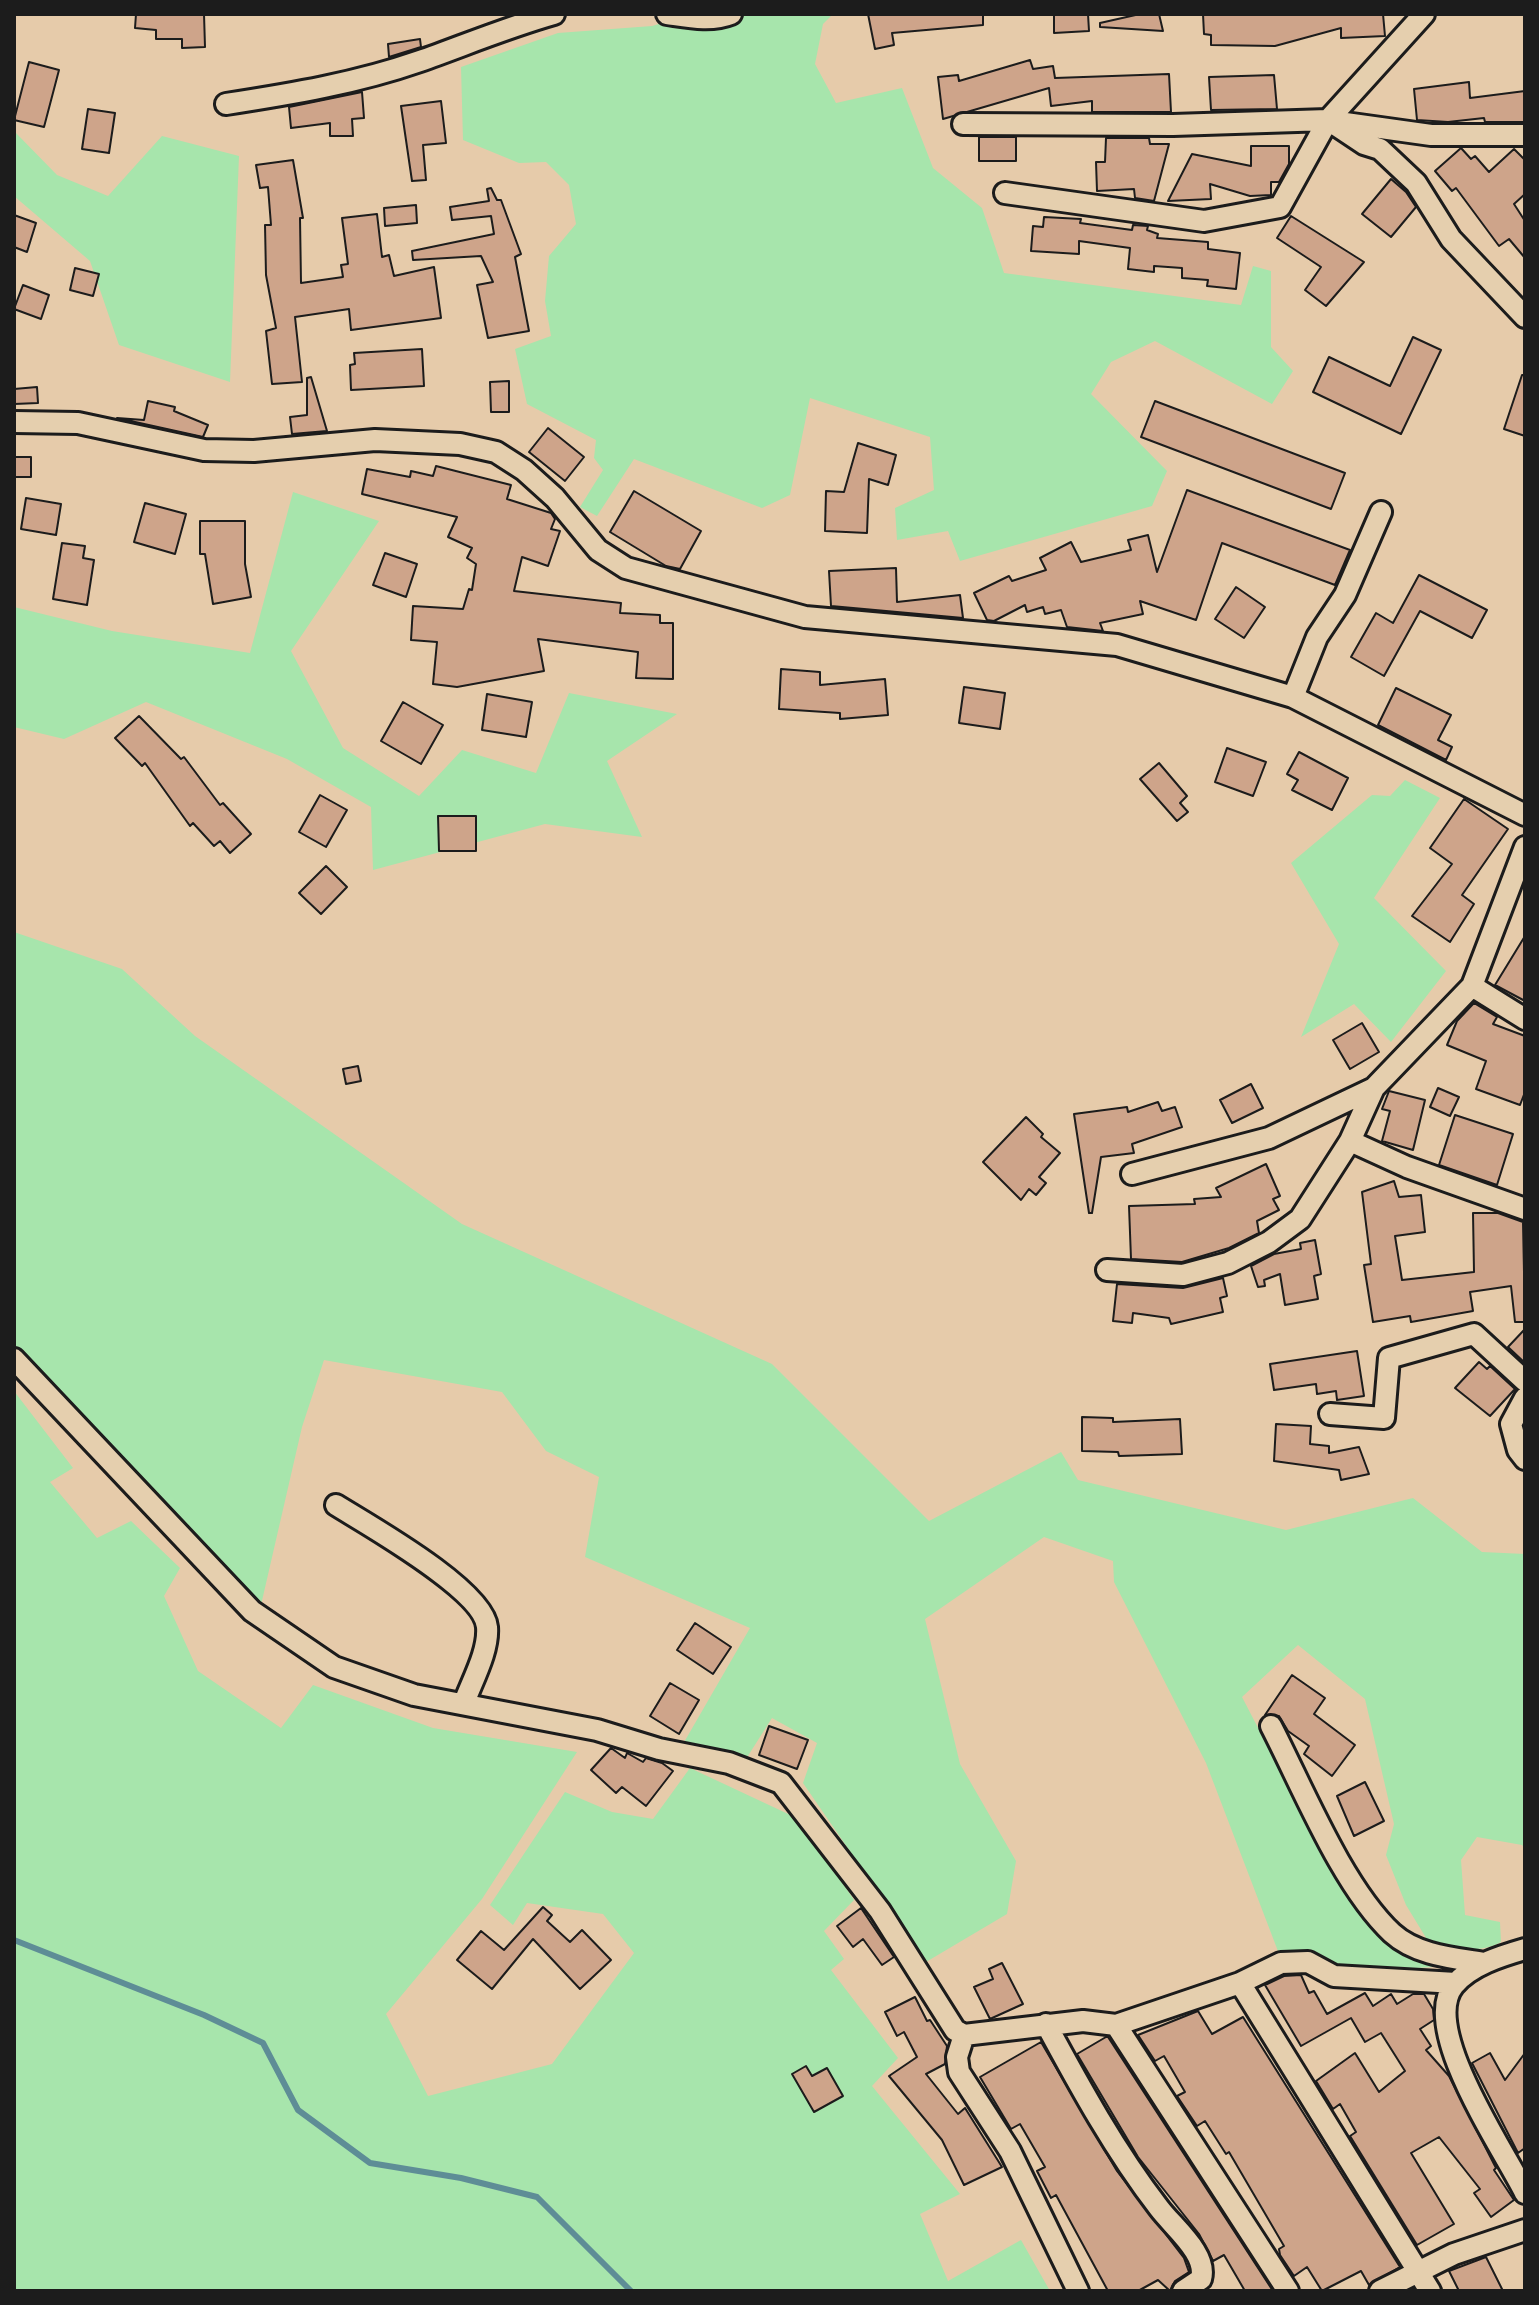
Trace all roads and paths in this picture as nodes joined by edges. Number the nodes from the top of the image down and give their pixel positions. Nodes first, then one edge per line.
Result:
1 (554, 14) edge
2 (667, 14) edge
3 (731, 14) edge
4 (1424, 14) edge
5 (226, 104) dead end
6 (1328, 120) junction
7 (963, 124) dead end
8 (1525, 135) edge
9 (1005, 193) dead end
10 (1525, 317) edge
11 (14, 422) edge
12 (1381, 512) dead end
13 (1293, 697) junction
14 (1525, 815) edge
15 (1525, 847) edge
16 (1472, 986) junction
17 (1525, 1019) edge
18 (1374, 1088) junction
19 (1350, 1141) junction
20 (1132, 1174) dead end
21 (1525, 1209) edge
22 (1107, 1270) dead end
23 (14, 1359) edge
24 (1525, 1381) edge
25 (1525, 1398) edge
26 (1330, 1414) dead end
27 (1525, 1459) edge
28 (336, 1505) dead end
29 (464, 1703) junction
30 (1271, 1726) dead end
31 (1525, 1949) edge
32 (1484, 1963) junction
33 (1240, 1983) junction
34 (1456, 1983) junction
35 (1046, 2024) junction
36 (1116, 2025) junction
37 (964, 2035) junction
38 (1525, 2193) edge
39 (1525, 2230) edge
40 (1417, 2271) junction
41 (1078, 2291) edge
42 (1183, 2291) edge
43 (1288, 2291) edge
44 (1380, 2291) edge
45 (1430, 2291) edge

1 - 5 street
2 - 3 street
4 - 6 street
6 - 7 street
6 - 8 street
6 - 9 street
6 - 10 street
11 - 13 street
12 - 13 street
13 - 14 street
15 - 16 street
16 - 17 street
16 - 18 street
18 - 19 street
18 - 20 street
19 - 21 street
19 - 22 street
23 - 29 street
24 - 26 street
25 - 27 street
28 - 29 street
29 - 37 street
30 - 32 street
31 - 32 street
32 - 34 street
33 - 34 street
33 - 36 street
33 - 40 street
34 - 38 street
35 - 36 street
35 - 37 street
35 - 42 street
36 - 43 street
37 - 41 street
39 - 40 street
40 - 44 street
40 - 45 street

